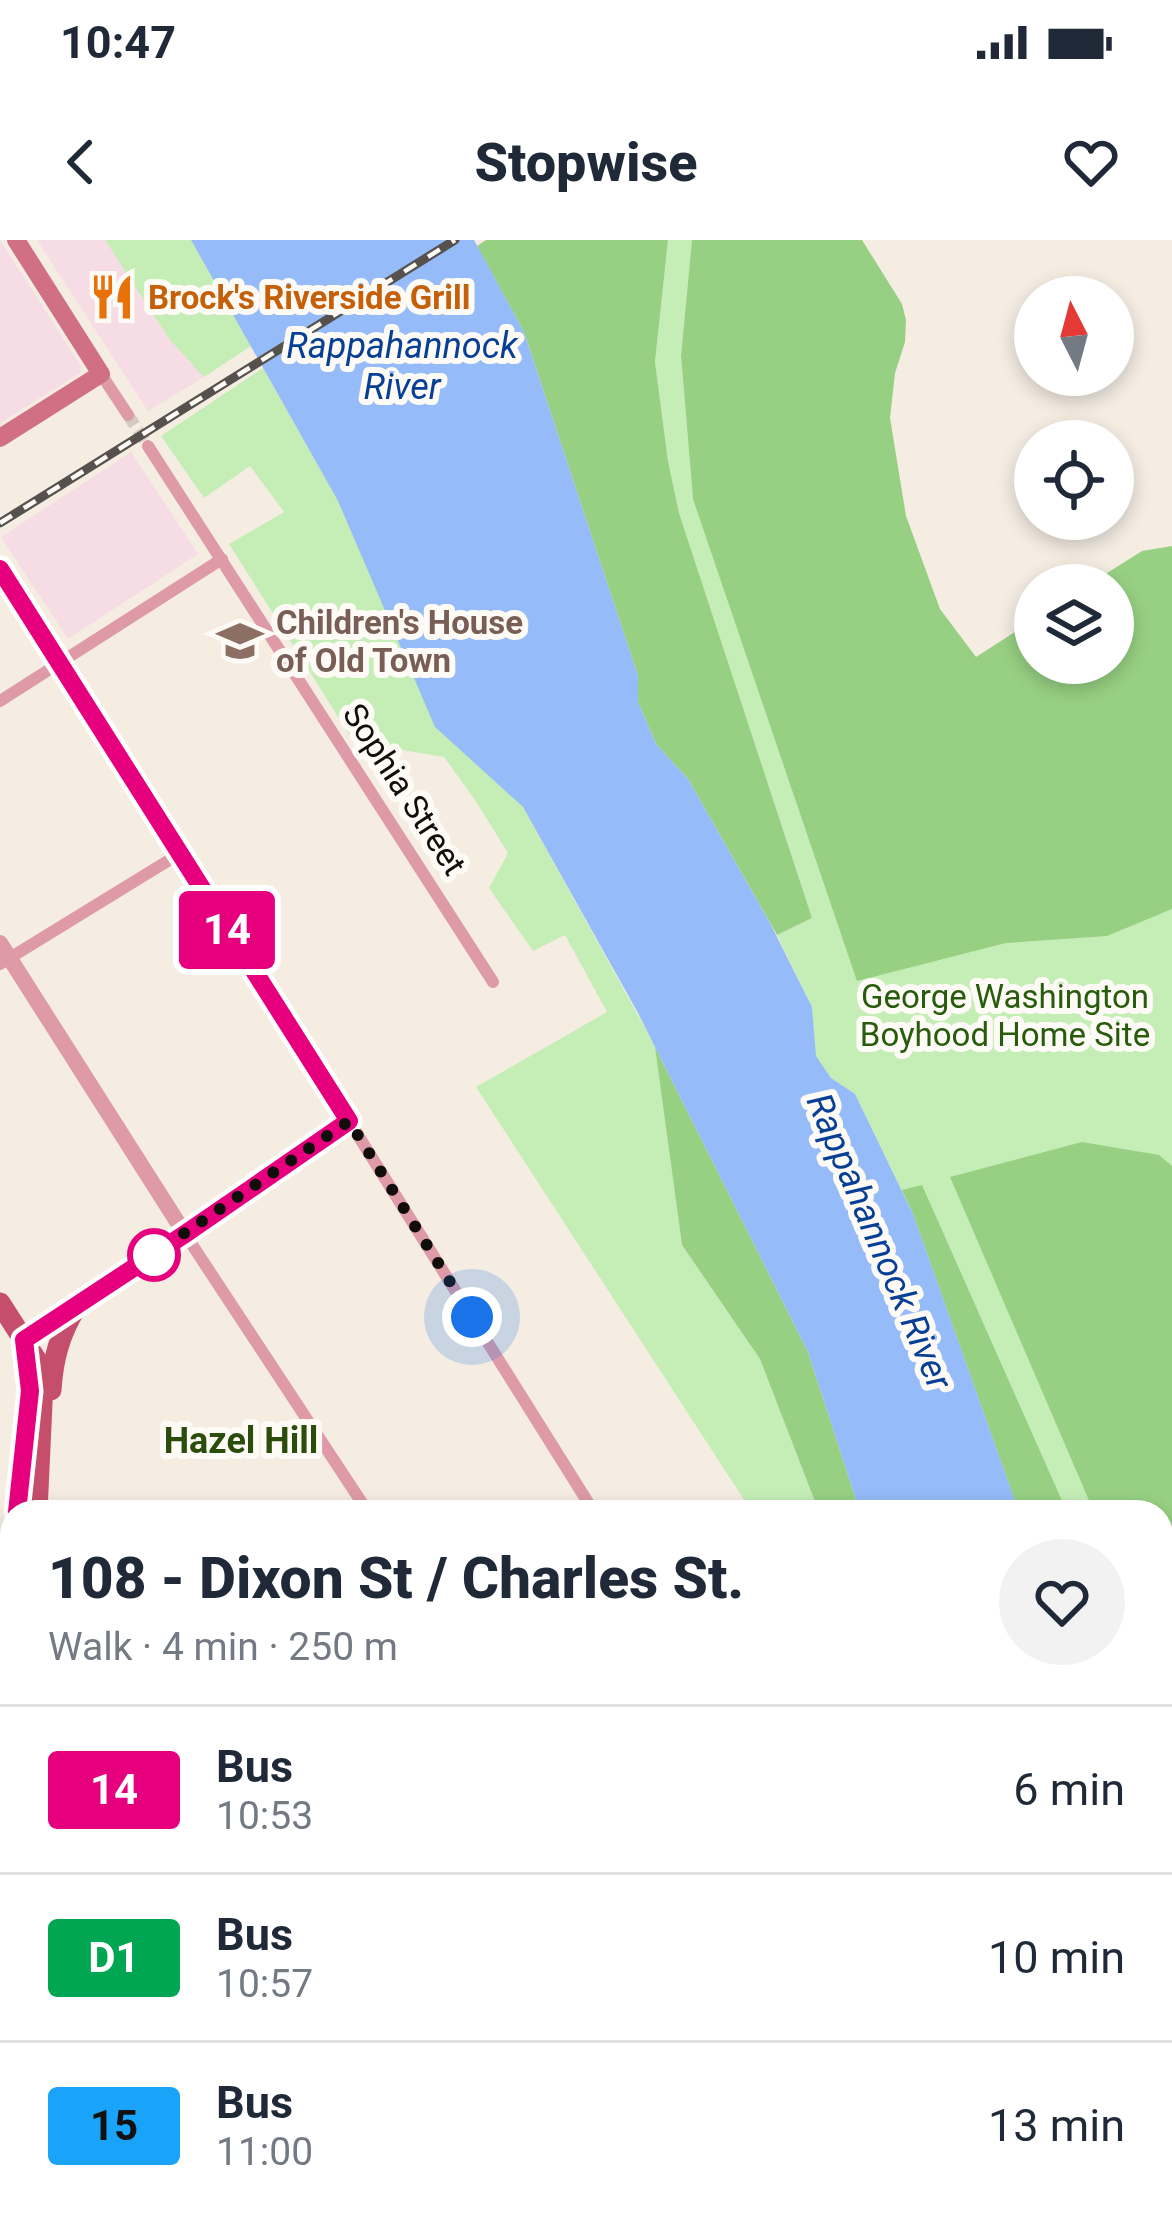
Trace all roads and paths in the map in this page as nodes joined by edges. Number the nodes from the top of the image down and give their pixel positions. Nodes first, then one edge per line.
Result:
1 (16, 240) edge
2 (101, 374) junction
3 (128, 416) tunnel mouth
4 (0, 438) edge
5 (148, 446) tunnel mouth
6 (222, 559) junction
7 (0, 569) edge
8 (59, 664) junction
9 (0, 701) edge
10 (179, 854) junction
11 (3, 955) edge
12 (493, 982) dead end
13 (349, 1121) junction
14 (185, 1234) junction
15 (0, 1303) edge
16 (77, 1306) junction
17 (24, 1340) junction
18 (41, 1468) junction
19 (18, 1500) edge
20 (38, 1500) edge
21 (360, 1500) edge
22 (586, 1500) edge

1 - 2 main road
2 - 3 street
2 - 4 main road
5 - 6 street, Sophia Street
6 - 8 street
6 - 12 street, Sophia Street
7 - 8 street
8 - 9 street
8 - 10 street
10 - 11 street
10 - 13 street
11 - 14 street
13 - 14 street
13 - 22 street
14 - 16 street
14 - 21 street
15 - 17 main road
16 - 17 street
16 - 18 main road
17 - 18 main road
17 - 19 main road
18 - 20 main road

